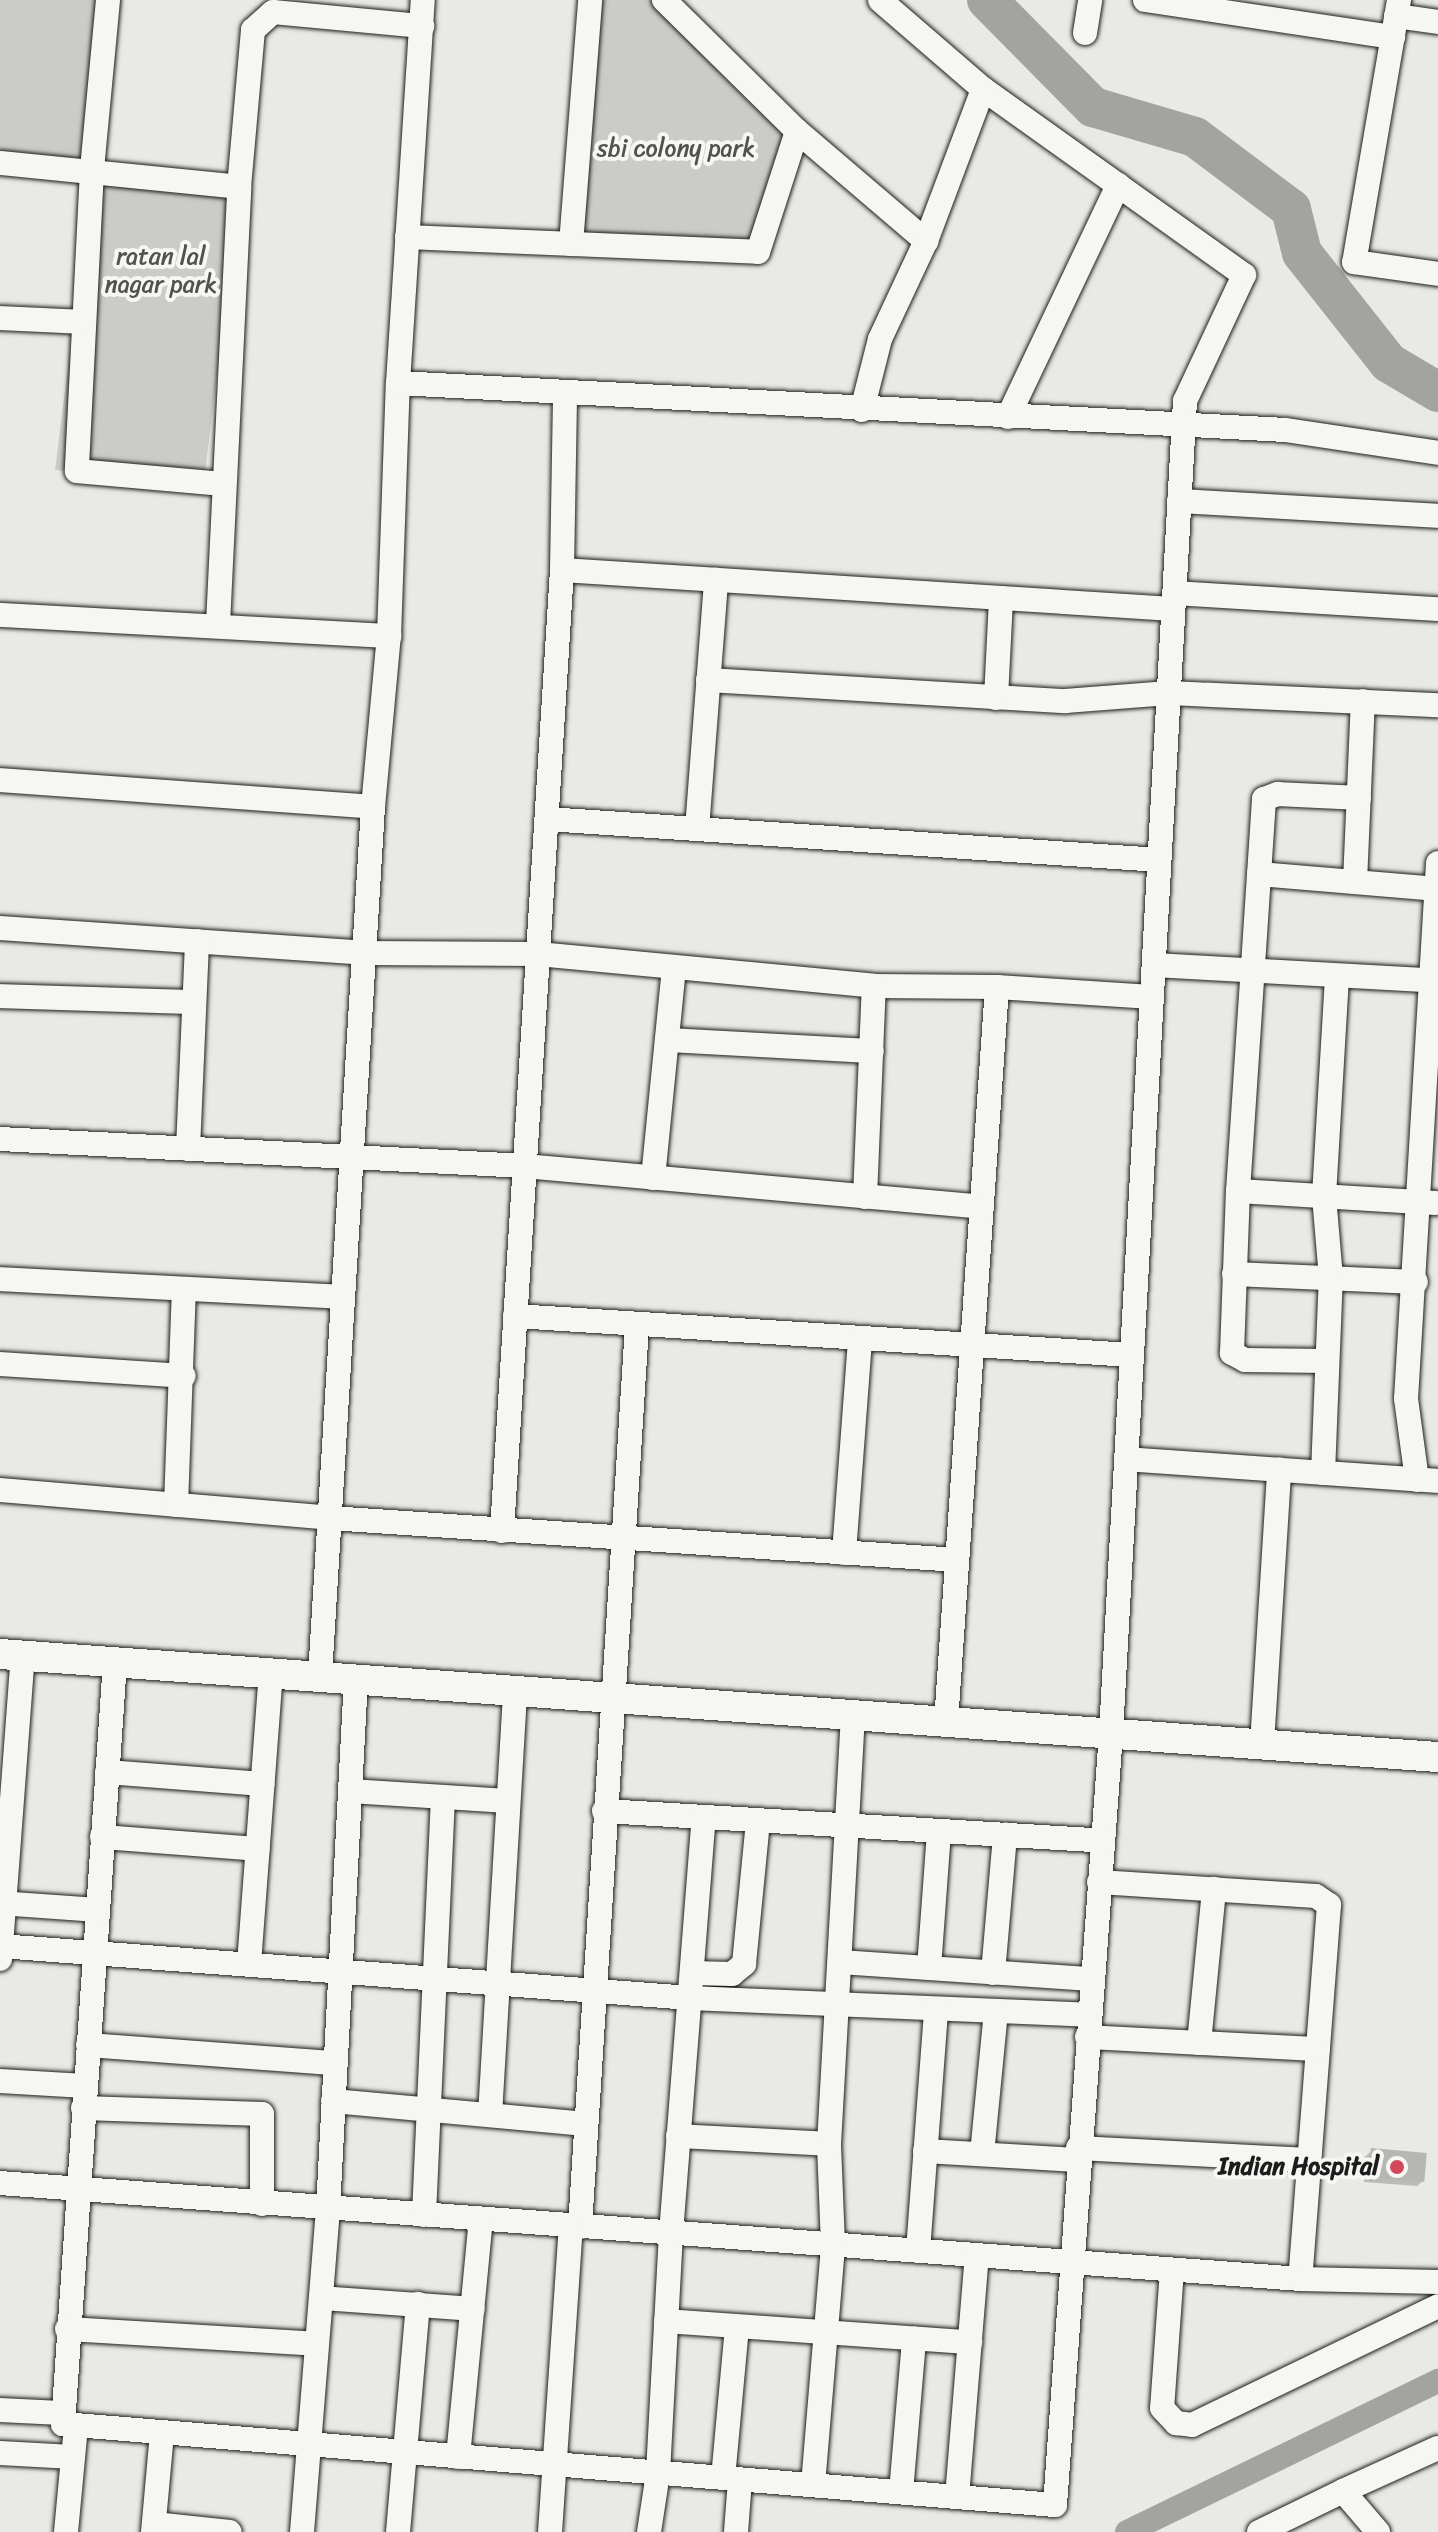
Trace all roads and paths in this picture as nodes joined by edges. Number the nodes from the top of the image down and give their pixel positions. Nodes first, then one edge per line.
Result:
1 (108, 0) edge
2 (423, 0) edge
3 (590, 0) edge
4 (664, 0) edge
5 (880, 0) edge
6 (1090, 0) edge
7 (1145, 0) edge
8 (1279, 10) edge
9 (1396, 18) edge
10 (1438, 22) edge
11 (422, 26) junction
12 (1085, 33) dead end
13 (983, 89) junction
14 (797, 131) junction
15 (0, 163) edge
16 (92, 170) junction
17 (1118, 185) junction
18 (239, 187) junction
19 (407, 237) junction
20 (926, 241) junction
21 (571, 244) junction
22 (1438, 274) edge
23 (0, 318) edge
24 (84, 322) junction
25 (398, 383) junction
26 (565, 393) junction
27 (862, 410) junction
28 (1008, 417) junction
29 (1183, 424) junction
30 (1438, 453) edge
31 (222, 484) junction
32 (1179, 501) junction
33 (1438, 516) edge
34 (562, 570) junction
35 (716, 580) junction
36 (1001, 598) junction
37 (1174, 601) junction
38 (1438, 609) edge
39 (0, 615) edge
40 (218, 624) junction
41 (389, 636) junction
42 (708, 680) junction
43 (1169, 693) junction
44 (996, 698) junction
45 (1363, 701) junction
46 (1438, 705) edge
47 (0, 780) edge
48 (1359, 798) junction
49 (373, 807) junction
50 (547, 819) junction
51 (697, 829) junction
52 (1159, 860) junction
53 (1438, 863) edge
54 (1259, 874) junction
55 (1355, 882) junction
56 (1437, 889) edge
57 (0, 928) edge
58 (197, 941) junction
59 (364, 953) junction
60 (538, 954) junction
61 (1154, 965) junction
62 (674, 967) junction
63 (1253, 971) junction
64 (1337, 976) junction
65 (1435, 981) edge
66 (874, 986) junction
67 (997, 987) junction
68 (0, 996) edge
69 (1152, 997) junction
70 (194, 1002) junction
71 (667, 1040) junction
72 (872, 1051) junction
73 (0, 1139) edge
74 (188, 1149) junction
75 (351, 1158) junction
76 (525, 1166) junction
77 (653, 1178) junction
78 (1238, 1191) junction
79 (1324, 1196) junction
80 (865, 1197) junction
81 (1430, 1202) edge
82 (981, 1207) junction
83 (1234, 1274) junction
84 (1331, 1278) junction
85 (0, 1279) edge
86 (1416, 1282) junction
87 (184, 1289) junction
88 (343, 1297) junction
89 (515, 1316) junction
90 (637, 1325) junction
91 (860, 1340) junction
92 (972, 1347) junction
93 (1132, 1355) junction
94 (1327, 1361) junction
95 (0, 1364) edge
96 (184, 1376) junction
97 (1126, 1459) junction
98 (1279, 1470) junction
99 (1323, 1473) junction
100 (1428, 1481) edge
101 (0, 1490) edge
102 (176, 1505) junction
103 (330, 1518) junction
104 (502, 1531) junction
105 (621, 1539) junction
106 (844, 1553) junction
107 (957, 1560) junction
108 (12, 1655) edge
109 (115, 1662) junction
110 (271, 1673) junction
111 (320, 1676) junction
112 (356, 1679) junction
113 (515, 1690) junction
114 (610, 1697) junction
115 (853, 1715) junction
116 (946, 1722) junction
117 (1111, 1733) junction
118 (1262, 1744) junction
119 (1438, 1757) edge
120 (7, 1765) edge
121 (107, 1772) junction
122 (263, 1784) junction
123 (350, 1791) junction
124 (443, 1797) junction
125 (508, 1801) junction
126 (604, 1811) junction
127 (704, 1817) junction
128 (758, 1821) junction
129 (847, 1827) junction
130 (939, 1832) junction
131 (1005, 1835) junction
132 (102, 1837) junction
133 (1102, 1841) junction
134 (258, 1849) junction
135 (1099, 1882) junction
136 (1214, 1889) junction
137 (2, 1903) edge
138 (97, 1910) junction
139 (0, 1946) edge
140 (95, 1951) junction
141 (0, 1959) edge
142 (840, 1962) junction
143 (249, 1964) junction
144 (929, 1968) junction
145 (340, 1971) junction
146 (692, 1973) junction
147 (993, 1973) junction
148 (436, 1978) junction
149 (1091, 1979) junction
150 (497, 1983) junction
151 (594, 1991) junction
152 (690, 1998) junction
153 (838, 2007) junction
154 (936, 2010) junction
155 (996, 2012) junction
156 (1088, 2026) junction
157 (1199, 2043) junction
158 (88, 2045) junction
159 (1318, 2049) junction
160 (335, 2063) junction
161 (0, 2081) edge
162 (84, 2097) junction
163 (333, 2101) junction
164 (428, 2110) junction
165 (490, 2115) junction
166 (586, 2124) junction
167 (678, 2136) junction
168 (829, 2144) junction
169 (925, 2151) junction
170 (982, 2154) junction
171 (1078, 2154) junction
172 (1309, 2160) junction
173 (0, 2183) edge
174 (78, 2191) junction
175 (262, 2204) junction
176 (328, 2209) junction
177 (424, 2215) junction
178 (481, 2219) junction
179 (576, 2226) junction
180 (671, 2233) junction
181 (833, 2245) junction
182 (918, 2251) junction
183 (977, 2256) junction
184 (1069, 2262) junction
185 (1172, 2270) junction
186 (1300, 2279) junction
187 (1438, 2282) edge
188 (321, 2298) junction
189 (418, 2304) junction
190 (1438, 2306) edge
191 (473, 2309) junction
192 (666, 2321) junction
193 (737, 2327) junction
194 (67, 2329) junction
195 (825, 2334) junction
196 (914, 2339) junction
197 (970, 2342) junction
198 (317, 2344) junction
199 (0, 2410) edge
200 (68, 2420) junction
201 (162, 2433) junction
202 (309, 2445) junction
203 (1438, 2448) edge
204 (0, 2453) edge
205 (405, 2453) junction
206 (73, 2457) junction
207 (458, 2457) junction
208 (555, 2465) junction
209 (658, 2473) junction
210 (731, 2479) junction
211 (813, 2485) junction
212 (1343, 2491) junction
213 (901, 2492) junction
214 (957, 2497) junction
215 (154, 2528) edge
216 (66, 2532) edge
217 (230, 2532) edge
218 (302, 2532) edge
219 (398, 2532) edge
220 (550, 2532) edge
221 (649, 2532) edge
222 (736, 2532) edge
223 (1259, 2532) edge
224 (1378, 2532) edge

1 - 16 street
2 - 11 street
3 - 21 street
4 - 14 street
5 - 13 street
6 - 12 street
7 - 8 street
8 - 9 street
9 - 10 street
9 - 22 street
11 - 18 street
11 - 19 street
13 - 17 street
13 - 20 street
14 - 20 street
14 - 21 street
15 - 16 street
16 - 18 street
16 - 24 street
17 - 28 street
17 - 29 street
18 - 31 street
19 - 21 street
19 - 25 street
20 - 27 street
23 - 24 street
24 - 31 street
25 - 26 street
25 - 41 street
26 - 27 street
26 - 34 street
27 - 28 street
28 - 29 street
29 - 30 street
29 - 32 street
31 - 40 street
32 - 33 street
32 - 37 street
34 - 35 street
34 - 50 street
35 - 36 street
35 - 42 street
36 - 37 street
36 - 44 street
37 - 38 street
37 - 43 street
39 - 40 street
40 - 41 street
41 - 49 street
42 - 44 street
42 - 51 street
43 - 44 street
43 - 45 street
43 - 52 street
45 - 46 street
45 - 48 street
47 - 49 street
48 - 54 street
48 - 55 street
49 - 59 street
50 - 51 street
50 - 60 street
51 - 52 street
52 - 61 street
53 - 56 street
54 - 55 street
54 - 63 street
55 - 56 street
56 - 65 street
57 - 58 street
58 - 59 street
58 - 70 street
59 - 60 street
59 - 75 street
60 - 62 street
60 - 76 street
61 - 63 street
61 - 69 street
62 - 66 street
62 - 71 street
63 - 64 street
63 - 78 street
64 - 65 street
64 - 79 street
65 - 81 street
66 - 67 street
66 - 72 street
67 - 69 street
67 - 82 street
68 - 70 street
69 - 93 street
70 - 74 street
71 - 72 street
71 - 77 street
72 - 80 street
73 - 74 street
74 - 75 street
75 - 76 street
75 - 88 street
76 - 77 street
76 - 89 street
77 - 80 street
78 - 79 street
78 - 83 street
79 - 81 street
79 - 84 street
80 - 82 street
81 - 86 street
82 - 92 street
83 - 84 street
83 - 94 street
84 - 86 street
84 - 94 street
85 - 87 street
86 - 100 street
87 - 88 street
87 - 96 street
88 - 103 street
89 - 90 street
89 - 104 street
90 - 91 street
90 - 105 street
91 - 92 street
91 - 106 street
92 - 93 street
92 - 107 street
93 - 97 street
94 - 99 street
95 - 96 street
96 - 102 street
97 - 98 street
97 - 117 street
98 - 99 street
98 - 118 street
99 - 100 street
101 - 102 street
102 - 103 street
103 - 104 street
103 - 111 street
104 - 105 street
105 - 106 street
105 - 114 street
106 - 107 street
107 - 116 street
108 - 109 street
108 - 120 street
109 - 110 street
109 - 121 street
110 - 111 street
110 - 122 street
111 - 112 street
112 - 113 street
112 - 123 street
113 - 114 street
113 - 125 street
114 - 115 street
114 - 126 street
115 - 116 street
115 - 129 street
116 - 117 street
117 - 118 street
117 - 133 street
118 - 119 street
120 - 137 street
121 - 122 street
121 - 132 street
122 - 134 street
123 - 124 street
123 - 145 street
124 - 125 street
124 - 148 street
125 - 150 street
126 - 127 street
126 - 151 street
127 - 128 street
127 - 146 street
128 - 129 street
128 - 146 street
129 - 130 street
129 - 142 street
130 - 131 street
130 - 144 street
131 - 133 street
131 - 147 street
132 - 134 street
132 - 138 street
133 - 135 street
134 - 143 street
135 - 136 street
135 - 149 street
136 - 157 street
136 - 159 street
137 - 138 street
137 - 139 street
138 - 140 street
139 - 140 street
139 - 141 street
140 - 143 street
140 - 158 street
142 - 144 street
142 - 153 street
143 - 145 street
144 - 147 street
145 - 148 street
145 - 160 street
146 - 152 street
147 - 149 street
148 - 150 street
148 - 164 street
149 - 156 street
150 - 151 street
150 - 165 street
151 - 152 street
151 - 166 street
152 - 153 street
152 - 167 street
153 - 154 street
153 - 168 street
154 - 155 street
154 - 169 street
155 - 156 street
155 - 170 street
156 - 157 street
156 - 171 street
157 - 159 street
158 - 160 street
158 - 162 street
159 - 172 street
160 - 163 street
161 - 162 street
162 - 174 street
162 - 175 street
163 - 164 street
163 - 176 street
164 - 165 street
164 - 177 street
165 - 166 street
166 - 179 street
167 - 168 street
167 - 180 street
168 - 181 street
169 - 170 street
169 - 182 street
170 - 171 street
171 - 172 street
171 - 184 street
172 - 186 street
173 - 174 street
174 - 175 street
174 - 194 street
175 - 176 street
176 - 177 street
176 - 188 street
177 - 178 street
178 - 179 street
178 - 191 street
179 - 180 street
179 - 208 street
180 - 181 street
180 - 192 street
181 - 182 street
181 - 195 street
182 - 183 street
183 - 184 street
183 - 197 street
184 - 185 street
184 - 214 street
185 - 186 street
185 - 190 street
186 - 187 street
188 - 189 street
188 - 198 street
189 - 191 street
189 - 205 street
191 - 207 street
192 - 193 street
192 - 209 street
193 - 195 street
193 - 210 street
194 - 198 street
194 - 200 street
195 - 196 street
195 - 211 street
196 - 197 street
196 - 213 street
197 - 214 street
198 - 202 street
199 - 200 street
200 - 201 street
200 - 206 street
201 - 202 street
201 - 215 street
202 - 205 street
202 - 218 street
203 - 212 street
204 - 206 street
205 - 207 street
205 - 219 street
206 - 216 street
207 - 208 street
208 - 209 street
208 - 220 street
209 - 210 street
209 - 221 street
210 - 211 street
210 - 222 street
211 - 213 street
212 - 223 street
212 - 224 street
213 - 214 street
215 - 217 street

